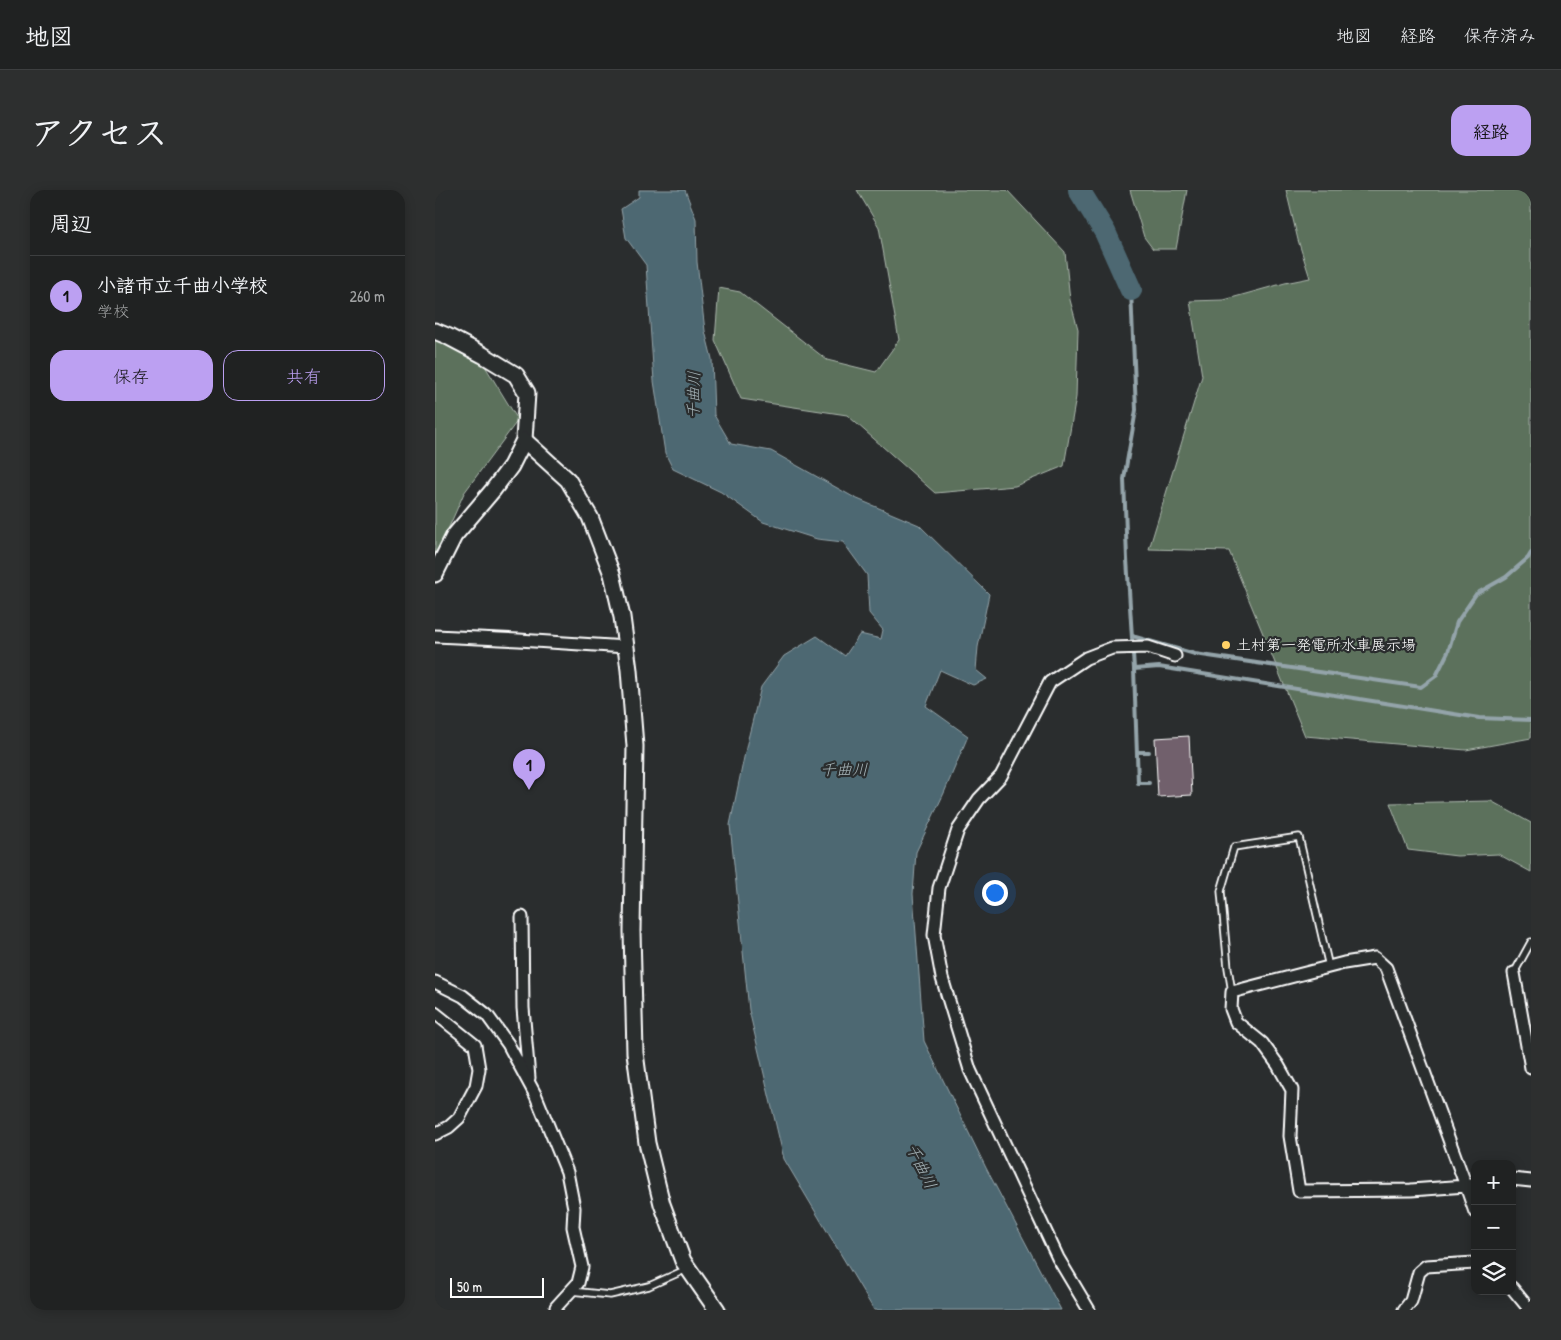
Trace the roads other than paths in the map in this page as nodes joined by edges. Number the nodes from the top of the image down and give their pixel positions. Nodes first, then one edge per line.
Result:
1 (435, 332) edge
2 (524, 440) junction
3 (435, 574) edge
4 (435, 636) edge
5 (626, 647) junction
6 (1175, 656) dead end
7 (522, 917) dead end
8 (1531, 942) edge
9 (1329, 968) junction
10 (1514, 973) joint
11 (435, 982) edge
12 (1232, 992) junction
13 (435, 1013) edge
14 (1531, 1068) edge
15 (529, 1084) junction
16 (435, 1134) edge
17 (1516, 1180) edge
18 (1531, 1182) edge
19 (1470, 1185) edge
20 (1474, 1205) edge
21 (1471, 1262) edge
22 (689, 1268) junction
23 (571, 1291) junction
24 (1516, 1293) edge
25 (556, 1310) edge
26 (717, 1310) edge
27 (1089, 1310) edge
28 (1404, 1310) edge
29 (1530, 1310) edge

1 - 2 street
2 - 3 street
2 - 5 street
4 - 5 street
5 - 22 street
6 - 27 street
7 - 15 street
8 - 10 lane
9 - 12 street
9 - 12 lane
9 - 19 street
10 - 14 street
11 - 15 street
12 - 19 street
13 - 16 street
15 - 23 street
17 - 18 street
19 - 20 street
21 - 28 street
22 - 23 lane
22 - 26 street
23 - 25 street
24 - 29 street

